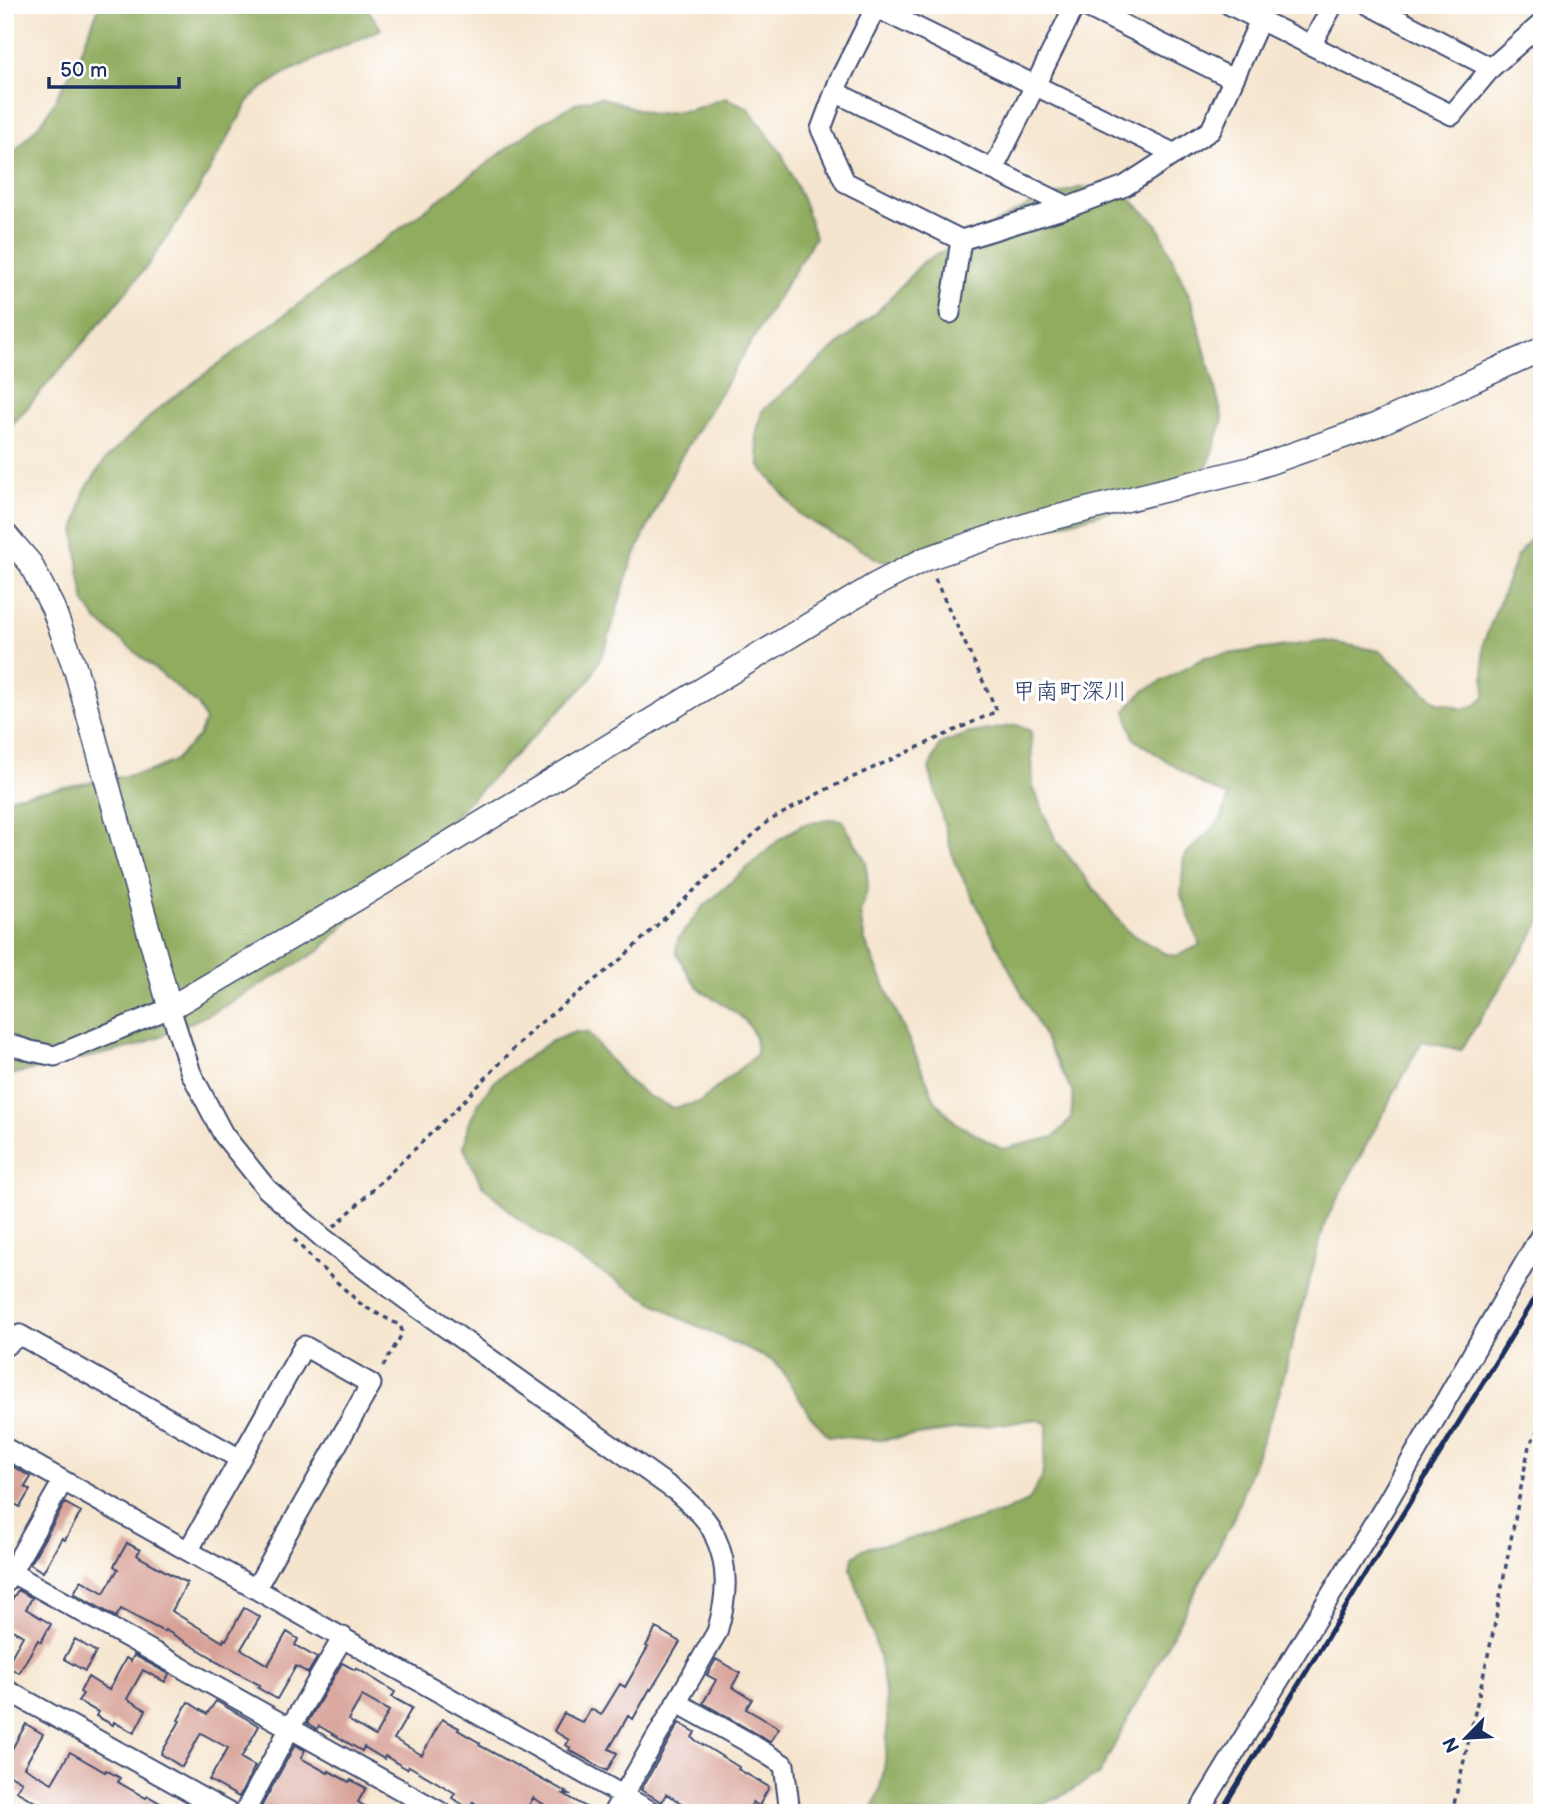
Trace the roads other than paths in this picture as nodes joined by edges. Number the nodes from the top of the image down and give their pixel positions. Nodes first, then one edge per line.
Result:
1 (1074, 5) edge
2 (1083, 5) edge
3 (1230, 5) edge
4 (1333, 5) edge
5 (1370, 5) edge
6 (874, 6) edge
7 (1260, 20) junction
8 (1542, 23) edge
9 (1311, 46) junction
10 (1491, 68) junction
11 (1233, 79) junction
12 (1035, 86) junction
13 (835, 92) junction
14 (1175, 154) junction
15 (993, 170) junction
16 (1069, 207) junction
17 (961, 240) junction
18 (950, 313) dead end
19 (1542, 349) edge
20 (5, 534) edge
21 (170, 1008) junction
22 (5, 1043) edge
23 (1542, 1233) edge
24 (5, 1346) edge
25 (5, 1448) edge
26 (240, 1458) junction
27 (63, 1481) junction
28 (188, 1550) junction
29 (7, 1574) edge
30 (256, 1588) junction
31 (343, 1637) junction
32 (5, 1689) edge
33 (676, 1702) junction
34 (290, 1728) junction
35 (623, 1795) junction
36 (5, 1810) edge
37 (11, 1813) edge
38 (229, 1813) edge
39 (244, 1813) edge
40 (442, 1813) edge
41 (613, 1813) edge
42 (654, 1813) edge
43 (790, 1813) edge
44 (1198, 1813) edge

1 - 12 street
2 - 11 street
3 - 7 street
4 - 9 street
5 - 10 street
6 - 12 street
6 - 13 street
7 - 9 street
7 - 11 street
8 - 10 street
9 - 10 street
11 - 14 street
12 - 14 street
12 - 15 street
13 - 15 street
13 - 17 street
14 - 16 street
15 - 16 street
16 - 17 street
17 - 18 street
19 - 21 street
20 - 21 street
21 - 22 street
21 - 33 street
23 - 44 street
24 - 26 street
25 - 27 street
26 - 28 street
26 - 30 street
27 - 28 street
27 - 29 street
28 - 30 street
29 - 34 street
30 - 31 street
31 - 34 street
31 - 35 street
32 - 38 street
33 - 35 street
33 - 43 street
34 - 39 street
34 - 40 street
35 - 41 street
35 - 42 street
36 - 37 street

